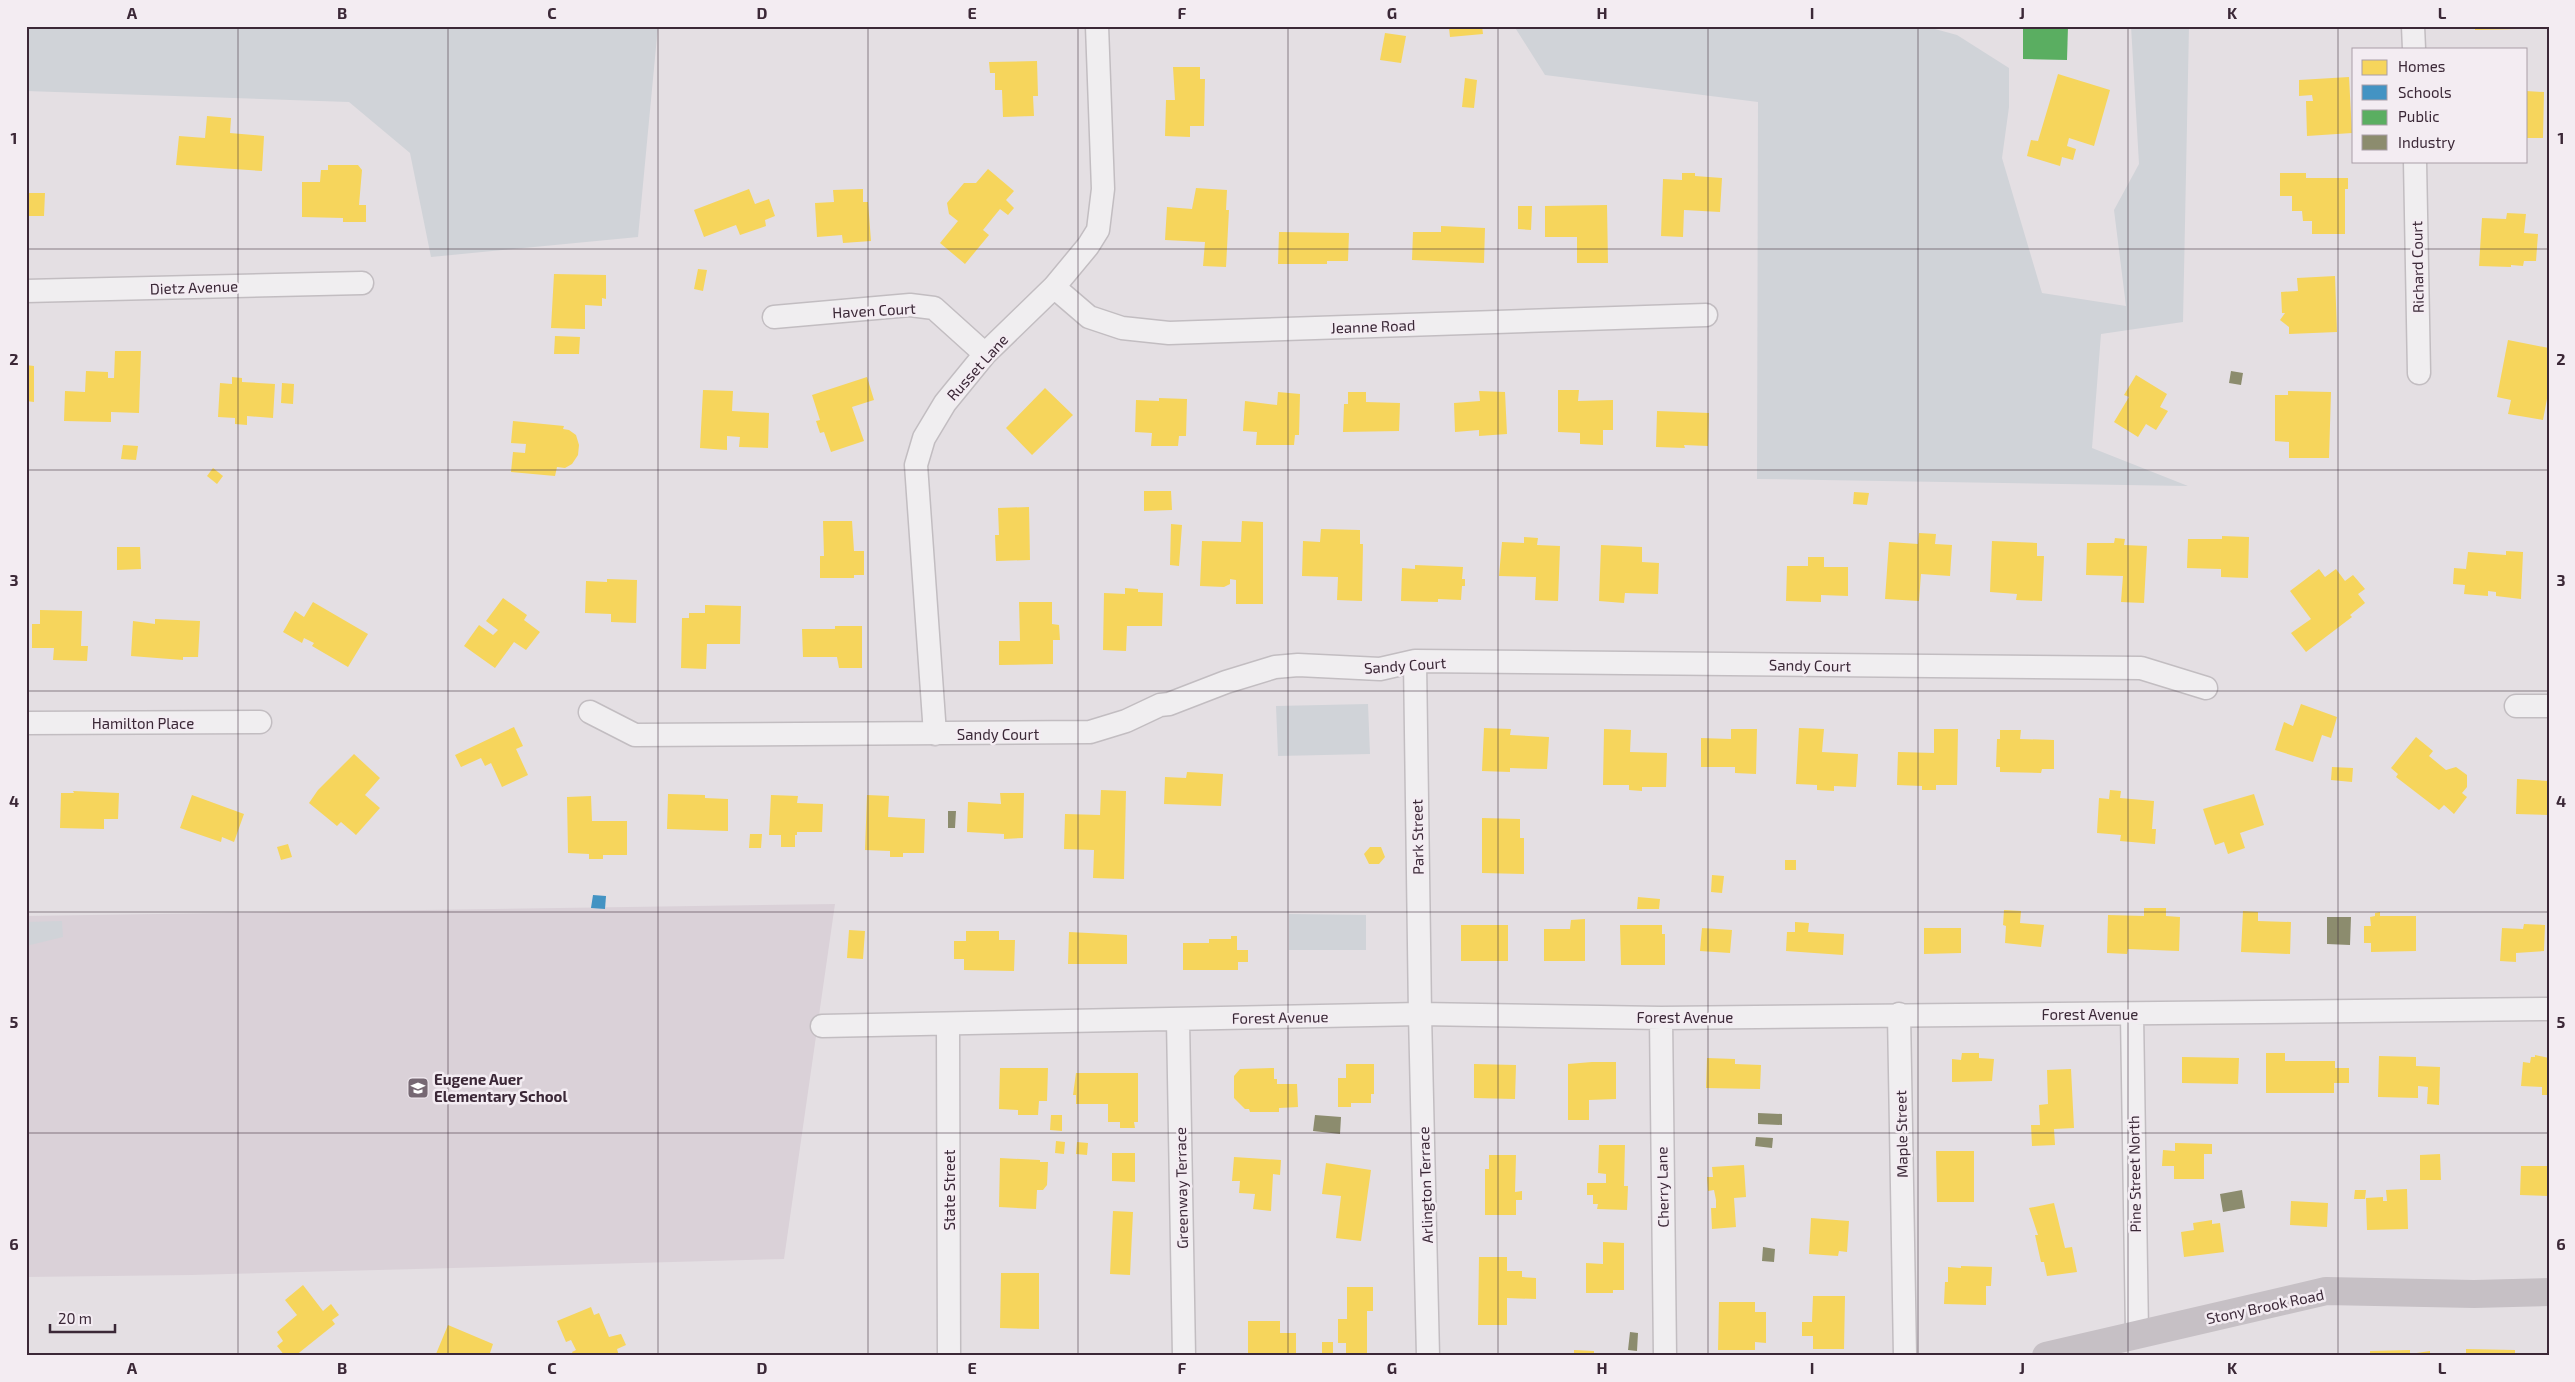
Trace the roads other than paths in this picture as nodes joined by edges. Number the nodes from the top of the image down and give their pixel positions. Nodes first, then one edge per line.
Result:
1 (1097, 26) edge
2 (2413, 26) edge
3 (2414, 48) edge
4 (2415, 162) edge
5 (362, 283) dead end
6 (1054, 287) junction
7 (26, 292) edge
8 (1706, 315) dead end
9 (774, 317) dead end
10 (985, 354) junction
11 (2419, 373) dead end
12 (1415, 661) junction
13 (2206, 688) dead end
14 (2516, 706) dead end
15 (2549, 706) edge
16 (590, 712) dead end
17 (260, 722) dead end
18 (26, 723) edge
19 (935, 734) junction
20 (2549, 1009) edge
21 (1420, 1014) junction
22 (1899, 1014) junction
23 (2132, 1014) junction
24 (1661, 1018) junction
25 (1178, 1020) junction
26 (948, 1025) junction
27 (822, 1026) dead end
28 (2549, 1292) edge
29 (2137, 1334) junction
30 (949, 1356) edge
31 (1184, 1356) edge
32 (1428, 1356) edge
33 (1665, 1356) edge
34 (1905, 1356) edge
35 (2046, 1356) edge

1 - 6 street, Russet Lane
2 - 3 street
4 - 11 street, Richard Court
5 - 7 street, Dietz Avenue
6 - 8 street, Jeanne Road
6 - 10 street, Russet Lane
9 - 10 street, Haven Court
10 - 19 street, Russet Lane
12 - 13 street, Sandy Court
12 - 19 street, Sandy Court
12 - 21 street, Park Street
14 - 15 street
16 - 19 street, Sandy Court
17 - 18 street, Hamilton Place
20 - 23 street, Forest Avenue
21 - 24 street, Forest Avenue
21 - 25 street, Forest Avenue
21 - 32 street, Arlington Terrace
22 - 23 street, Forest Avenue
22 - 24 street, Forest Avenue
22 - 34 street, Maple Street
23 - 29 street, Pine Street North
24 - 33 street, Cherry Lane
25 - 26 street, Forest Avenue
25 - 31 street, Greenway Terrace
26 - 27 street, Forest Avenue
26 - 30 street, State Street
28 - 29 main road, Stony Brook Road
29 - 35 main road, Stony Brook Road

